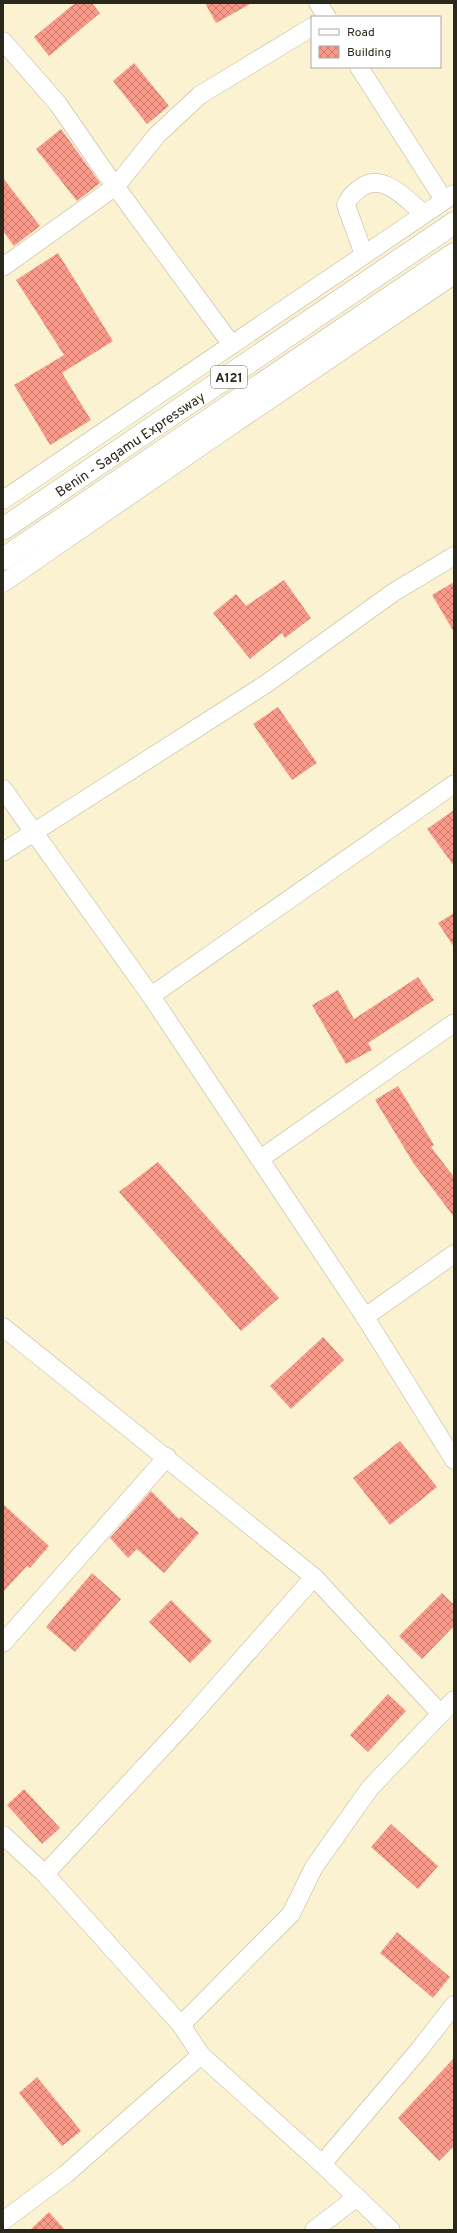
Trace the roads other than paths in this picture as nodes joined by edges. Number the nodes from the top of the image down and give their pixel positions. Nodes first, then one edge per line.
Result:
1 (318, 3) edge
2 (326, 16) edge
3 (311, 28) edge
4 (3, 41) edge
5 (360, 68) edge
6 (116, 186) junction
7 (449, 197) edge
8 (424, 214) junction
9 (454, 223) edge
10 (454, 254) edge
11 (364, 255) junction
12 (3, 267) edge
13 (454, 275) edge
14 (232, 345) junction
15 (3, 500) edge
16 (3, 530) edge
17 (454, 556) edge
18 (3, 559) edge
19 (3, 583) edge
20 (454, 784) edge
21 (3, 789) edge
22 (34, 833) junction
23 (3, 852) edge
24 (151, 996) junction
25 (454, 1023) edge
26 (260, 1159) junction
27 (454, 1254) edge
28 (365, 1317) junction
29 (6, 1335) edge
30 (167, 1458) junction
31 (454, 1460) edge
32 (314, 1577) junction
33 (3, 1643) edge
34 (454, 1700) edge
35 (440, 1713) junction
36 (3, 1835) edge
37 (45, 1874) junction
38 (454, 2005) edge
39 (181, 2025) junction
40 (201, 2055) junction
41 (322, 2164) junction
42 (357, 2197) junction
43 (3, 2221) edge
44 (314, 2230) edge
45 (391, 2230) edge

1 - 2 street
3 - 6 street
4 - 6 street
5 - 7 street
6 - 12 street
6 - 14 street
7 - 8 street
8 - 11 street
8 - 11 street
9 - 16 highway, Benin - Sagamu Expressway / A121
10 - 18 highway, A121
11 - 14 street
13 - 19 street
14 - 15 street
17 - 22 street
20 - 24 street
21 - 22 street
22 - 23 street
22 - 24 street
24 - 26 street
25 - 26 street
26 - 28 street
27 - 28 street
28 - 31 street
29 - 30 street
30 - 32 street
30 - 33 street
32 - 35 street
32 - 37 street
34 - 35 street
35 - 39 street
36 - 37 street
37 - 39 street
38 - 41 street
39 - 40 street
40 - 41 street
40 - 43 street
41 - 42 street
42 - 44 street
42 - 45 street

